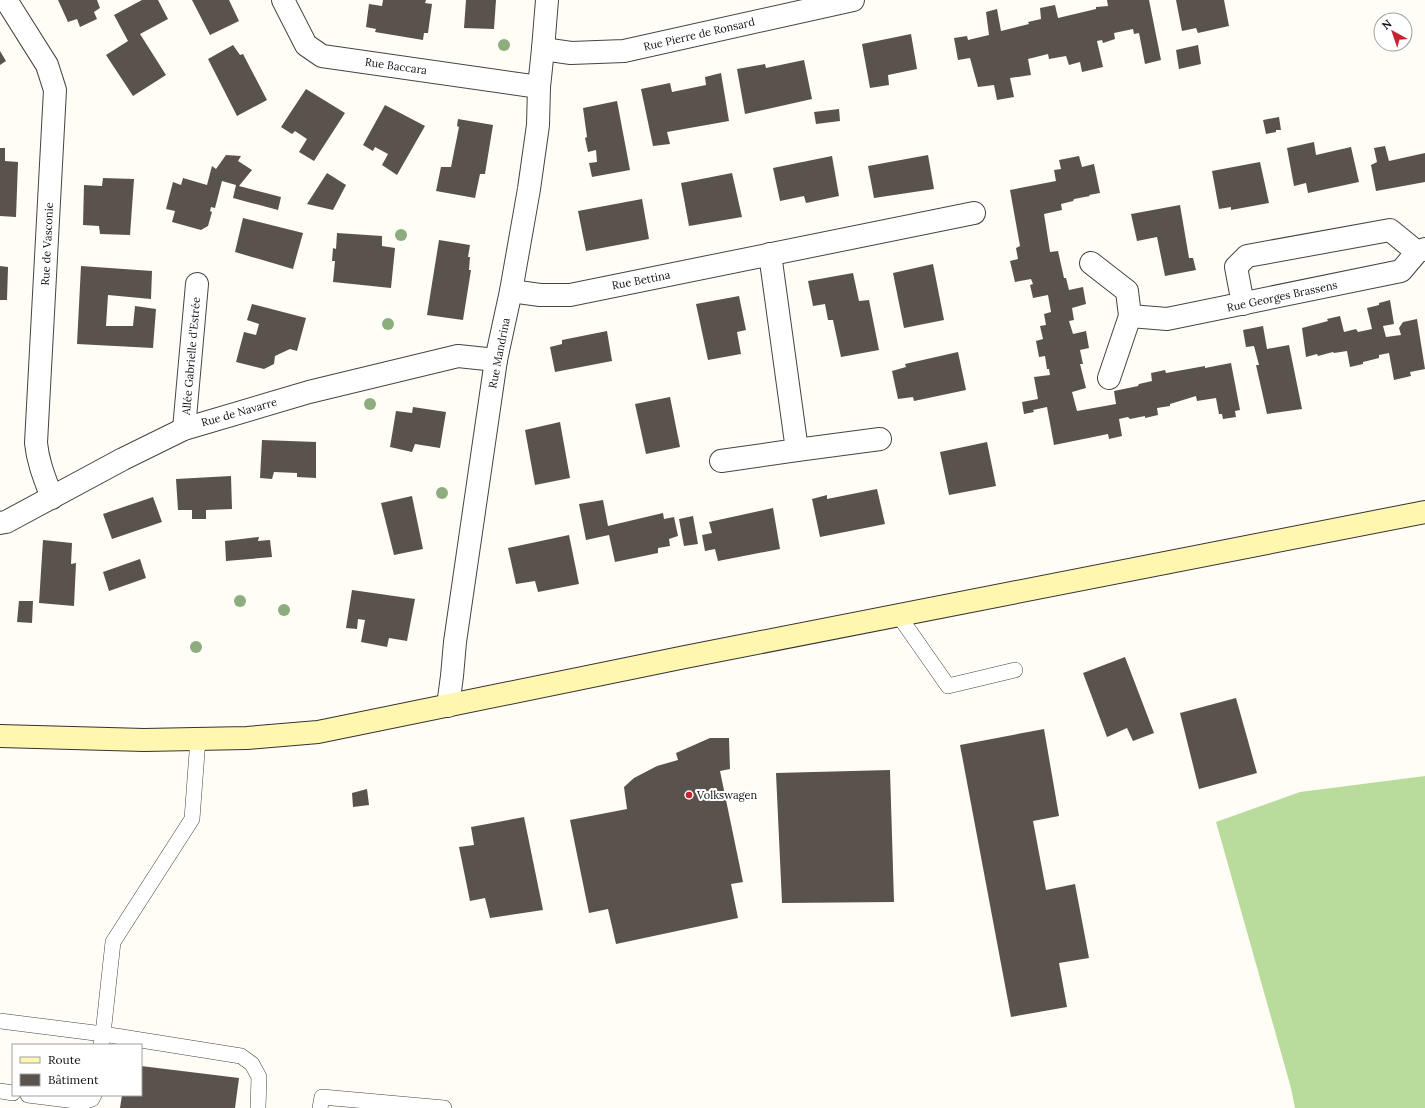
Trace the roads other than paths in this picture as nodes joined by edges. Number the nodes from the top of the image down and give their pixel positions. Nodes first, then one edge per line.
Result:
1 (6, 0) edge
2 (283, 0) edge
3 (547, 0) edge
4 (853, 0) edge
5 (544, 49) junction
6 (539, 87) junction
7 (974, 213) dead end
8 (1421, 250) edge
9 (770, 254) junction
10 (1091, 263) dead end
11 (197, 284) dead end
12 (511, 291) junction
13 (1243, 304) junction
14 (1130, 316) junction
15 (496, 360) junction
16 (1109, 378) dead end
17 (184, 428) junction
18 (880, 439) dead end
19 (797, 450) junction
20 (722, 461) dead end
21 (52, 498) junction
22 (1425, 512) edge
23 (0, 523) edge
24 (900, 616) junction
25 (1015, 670) dead end
26 (448, 706) junction
27 (0, 736) edge
28 (198, 739) junction
29 (0, 1021) edge
30 (102, 1039) edge
31 (0, 1091) edge
32 (12, 1093) edge
33 (36, 1096) edge
34 (94, 1096) edge
35 (258, 1108) edge
36 (320, 1108) edge
37 (444, 1108) edge

1 - 21 street, Rue de Vasconie
2 - 6 street, Rue Baccara
3 - 5 street, Rue Mandrina
4 - 5 street, Rue Pierre de Ronsard
5 - 6 street, Rue Mandrina
6 - 12 street, Rue Mandrina
7 - 9 street, Rue Bettina
8 - 13 street, Rue Georges Brassens
8 - 13 street
9 - 12 street, Rue Bettina
9 - 19 street
10 - 14 street
11 - 17 street, Allée Gabrielle d'Estrée
12 - 15 street, Rue Mandrina
13 - 14 street, Rue Georges Brassens
14 - 16 street
15 - 17 street, Rue de Navarre
15 - 26 street, Rue Mandrina
17 - 21 street, Rue de Navarre
18 - 19 street
19 - 20 street
21 - 23 street, Rue de Navarre
22 - 24 main road
24 - 25 lane
24 - 26 main road
26 - 28 main road
27 - 28 main road
28 - 30 lane
29 - 30 lane
30 - 35 lane
31 - 32 lane
33 - 34 lane
36 - 37 lane

